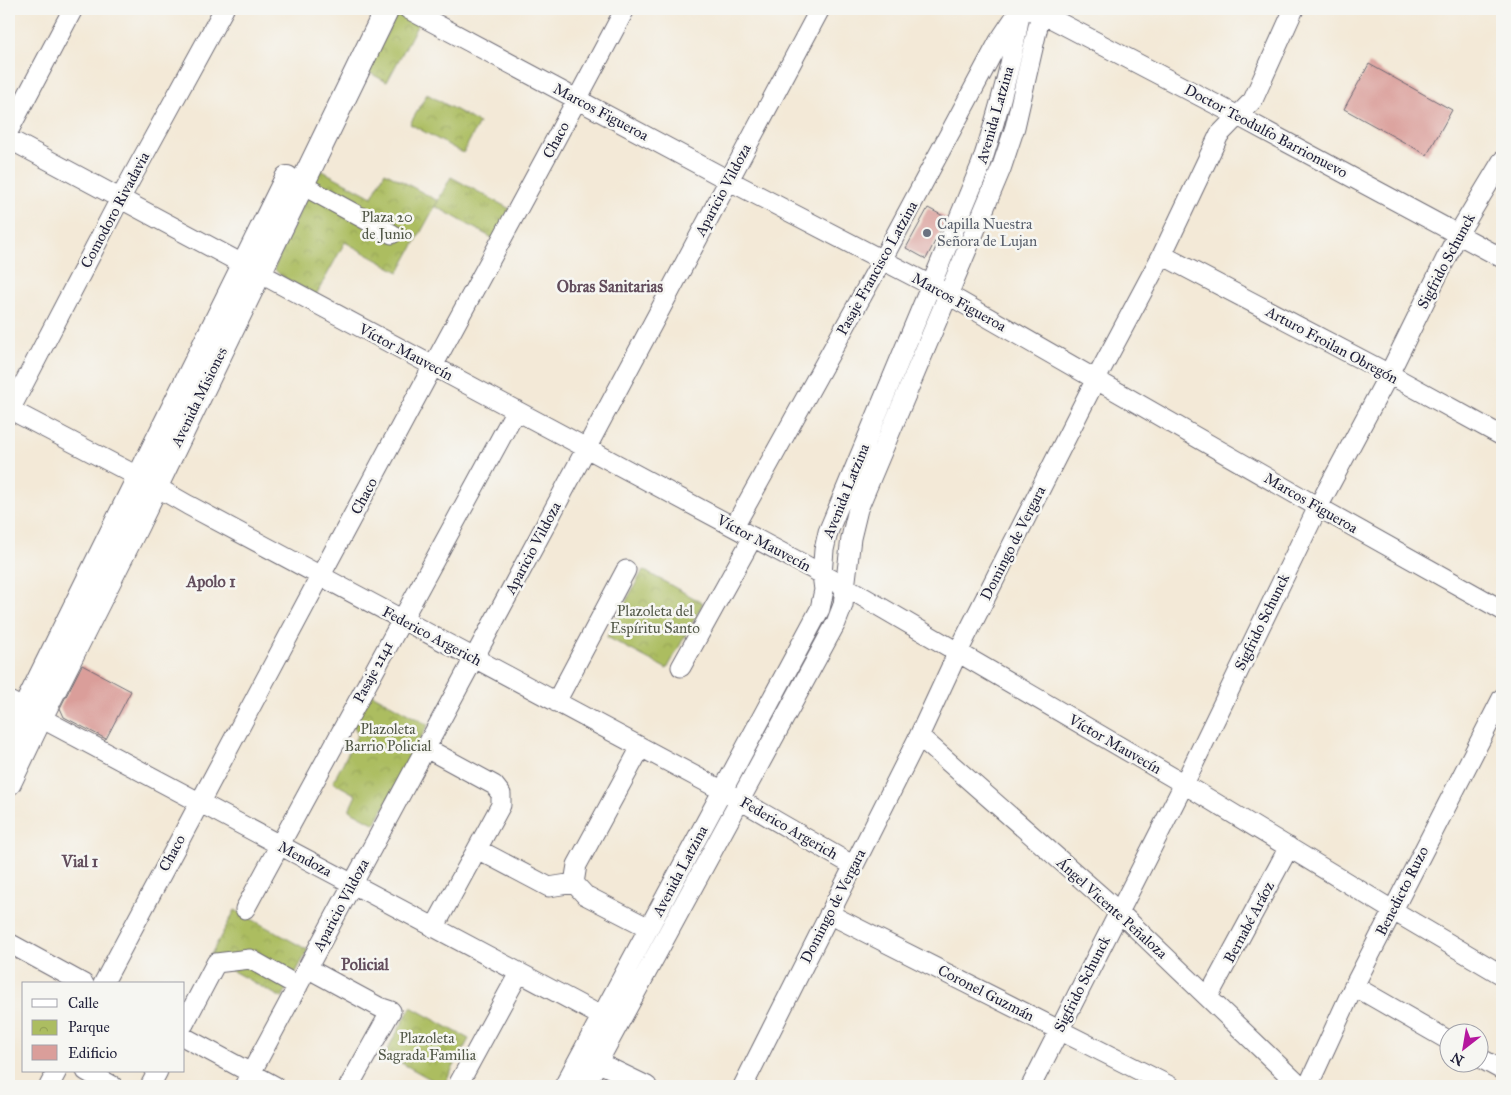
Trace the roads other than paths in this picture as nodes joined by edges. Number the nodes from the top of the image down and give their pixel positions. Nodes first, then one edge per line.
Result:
1 (73, 9) edge
2 (224, 9) edge
3 (370, 9) edge
4 (387, 9) edge
5 (408, 9) edge
6 (624, 9) edge
7 (820, 9) edge
8 (1021, 9) edge
9 (1294, 9) edge
10 (1037, 10) edge
11 (577, 99) junction
12 (1238, 116) junction
13 (9, 130) edge
14 (9, 139) edge
15 (1502, 162) edge
16 (728, 180) junction
17 (302, 184) junction
18 (120, 199) junction
19 (392, 234) dead end
20 (1458, 234) junction
21 (1162, 255) junction
22 (1502, 258) edge
23 (882, 260) junction
24 (252, 269) junction
25 (931, 286) junction
26 (948, 295) junction
27 (434, 366) junction
28 (1389, 374) junction
29 (1096, 379) junction
30 (9, 410) edge
31 (516, 410) junction
32 (1502, 436) edge
33 (586, 448) junction
34 (147, 482) junction
35 (1318, 507) junction
36 (734, 527) junction
37 (753, 537) junction
38 (626, 570) dead end
39 (822, 574) junction
40 (322, 576) junction
41 (846, 587) junction
42 (1502, 610) edge
43 (401, 619) junction
44 (958, 652) junction
45 (474, 658) junction
46 (681, 667) dead end
47 (1502, 698) edge
48 (556, 702) junction
49 (24, 709) edge
50 (919, 736) junction
51 (9, 741) edge
52 (641, 747) junction
53 (426, 748) junction
54 (9, 783) edge
55 (1184, 784) junction
56 (723, 791) junction
57 (740, 800) junction
58 (199, 802) junction
59 (279, 845) junction
60 (1289, 847) junction
61 (477, 849) junction
62 (854, 866) junction
63 (574, 883) junction
64 (352, 884) junction
65 (245, 909) dead end
66 (1392, 910) junction
67 (1119, 912) junction
68 (829, 914) junction
69 (434, 928) junction
70 (649, 928) junction
71 (9, 943) edge
72 (307, 968) junction
73 (519, 973) junction
74 (1502, 975) edge
75 (80, 982) edge
76 (104, 982) edge
77 (298, 986) junction
78 (1354, 986) junction
79 (1208, 996) junction
80 (601, 1016) junction
81 (185, 1022) edge
82 (1059, 1030) junction
83 (1438, 1034) edge
84 (185, 1038) edge
85 (589, 1058) junction
86 (1488, 1062) edge
87 (1502, 1070) edge
88 (56, 1072) edge
89 (88, 1072) edge
90 (157, 1072) edge
91 (248, 1080) edge
92 (462, 1085) edge
93 (49, 1086) edge
94 (113, 1086) edge
95 (150, 1086) edge
96 (275, 1086) edge
97 (349, 1086) edge
98 (564, 1086) edge
99 (585, 1086) edge
100 (647, 1086) edge
101 (743, 1086) edge
102 (1031, 1086) edge
103 (1170, 1086) edge
104 (1300, 1086) edge
105 (1308, 1086) edge

1 - 13 street
2 - 18 street, Comodoro Rivadavia
3 - 24 main road, Avenida Misiones
4 - 17 main road, Avenida Misiones
5 - 11 street, Marcos Figueroa
6 - 11 street, Chaco
7 - 16 street, Aparicio Vildoza
8 - 23 street, Pasaje Francisco Latzina
8 - 25 street, Avenida Latzina
9 - 12 street, Domingo de Vergara
10 - 12 street, Doctor Teodulfo Barrionuevo
10 - 26 street, Avenida Latzina
11 - 16 street, Marcos Figueroa
11 - 27 street, Chaco
12 - 20 street, Doctor Teodulfo Barrionuevo
12 - 21 street, Domingo de Vergara
14 - 18 street, Víctor Mauvecín
15 - 20 street, Sigfrido Schunck
16 - 23 street, Marcos Figueroa
16 - 33 street, Aparicio Vildoza
17 - 19 street
17 - 24 main road, Avenida Misiones
18 - 24 street, Víctor Mauvecín
18 - 30 street, Comodoro Rivadavia
20 - 22 street, Doctor Teodulfo Barrionuevo
20 - 28 street, Sigfrido Schunck
21 - 28 street, Arturo Froilan Obregón
21 - 29 street, Domingo de Vergara
23 - 25 street, Marcos Figueroa
23 - 36 street, Pasaje Francisco Latzina
24 - 27 street, Víctor Mauvecín
24 - 34 main road, Avenida Misiones
25 - 26 street, Marcos Figueroa
25 - 39 street, Avenida Latzina
26 - 29 street, Marcos Figueroa
26 - 41 street, Avenida Latzina
27 - 31 street, Víctor Mauvecín
27 - 40 street, Chaco
28 - 32 street, Arturo Froilan Obregón
28 - 35 street, Sigfrido Schunck
29 - 35 street, Marcos Figueroa
29 - 44 street, Domingo de Vergara
30 - 34 street, Federico Argerich
31 - 33 street, Víctor Mauvecín
31 - 43 street, Pasaje 2141
33 - 36 street, Víctor Mauvecín
33 - 45 street, Aparicio Vildoza
34 - 40 street, Federico Argerich
34 - 49 main road, Avenida Misiones
35 - 42 street, Marcos Figueroa
35 - 55 street, Sigfrido Schunck
36 - 37 street, Víctor Mauvecín
37 - 39 street, Víctor Mauvecín
37 - 46 street
38 - 48 street
39 - 41 street, Víctor Mauvecín
39 - 56 street, Avenida Latzina
40 - 43 street, Federico Argerich
40 - 58 street, Chaco
41 - 44 street, Víctor Mauvecín
41 - 57 street, Avenida Latzina
43 - 45 street, Federico Argerich
43 - 59 street, Pasaje 2141
44 - 50 street, Domingo de Vergara
44 - 55 street, Víctor Mauvecín
45 - 48 street, Federico Argerich
45 - 53 street, Aparicio Vildoza
47 - 66 street, Benedicto Ruzo
48 - 52 street, Federico Argerich
49 - 51 main road, Avenida Misiones
49 - 54 main road, Avenida Misiones
49 - 58 street, Mendoza
50 - 62 street, Domingo de Vergara
50 - 67 street, Ángel Vicente Peñaloza
52 - 56 street, Federico Argerich
52 - 63 street
53 - 61 street
53 - 64 street, Aparicio Vildoza
55 - 60 street, Víctor Mauvecín
55 - 67 street, Sigfrido Schunck
56 - 57 street, Federico Argerich
56 - 70 street, Avenida Latzina
57 - 62 street, Federico Argerich
57 - 85 street, Avenida Latzina
58 - 59 street, Mendoza
58 - 76 street, Chaco
59 - 64 street, Mendoza
59 - 65 street, Pasaje 2141
60 - 66 street, Víctor Mauvecín
60 - 79 street, Bernabé Aráoz
61 - 63 street
61 - 69 street
62 - 68 street, Domingo de Vergara
63 - 70 street
64 - 69 street, Mendoza
64 - 72 street, Aparicio Vildoza
66 - 74 street, Víctor Mauvecín
66 - 78 street, Benedicto Ruzo
67 - 79 street, Ángel Vicente Peñaloza
67 - 82 street, Sigfrido Schunck
68 - 82 street, Coronel Guzmán
68 - 101 street, Domingo de Vergara
69 - 73 street, Mendoza
70 - 80 street, Avenida Latzina
71 - 75 street
72 - 77 street, Aparicio Vildoza
72 - 97 street
73 - 80 street, Mendoza
73 - 92 street
77 - 81 street
77 - 91 street, Aparicio Vildoza
78 - 83 street
78 - 105 street, Benedicto Ruzo
79 - 104 street, Ángel Vicente Peñaloza
80 - 85 street, Avenida Latzina
82 - 102 street, Sigfrido Schunck
82 - 103 street, Coronel Guzmán
84 - 91 street
85 - 98 street, Avenida Latzina
85 - 99 street, Avenida Latzina
85 - 100 street
86 - 87 street
88 - 93 street
89 - 94 street
90 - 95 street
91 - 96 street

